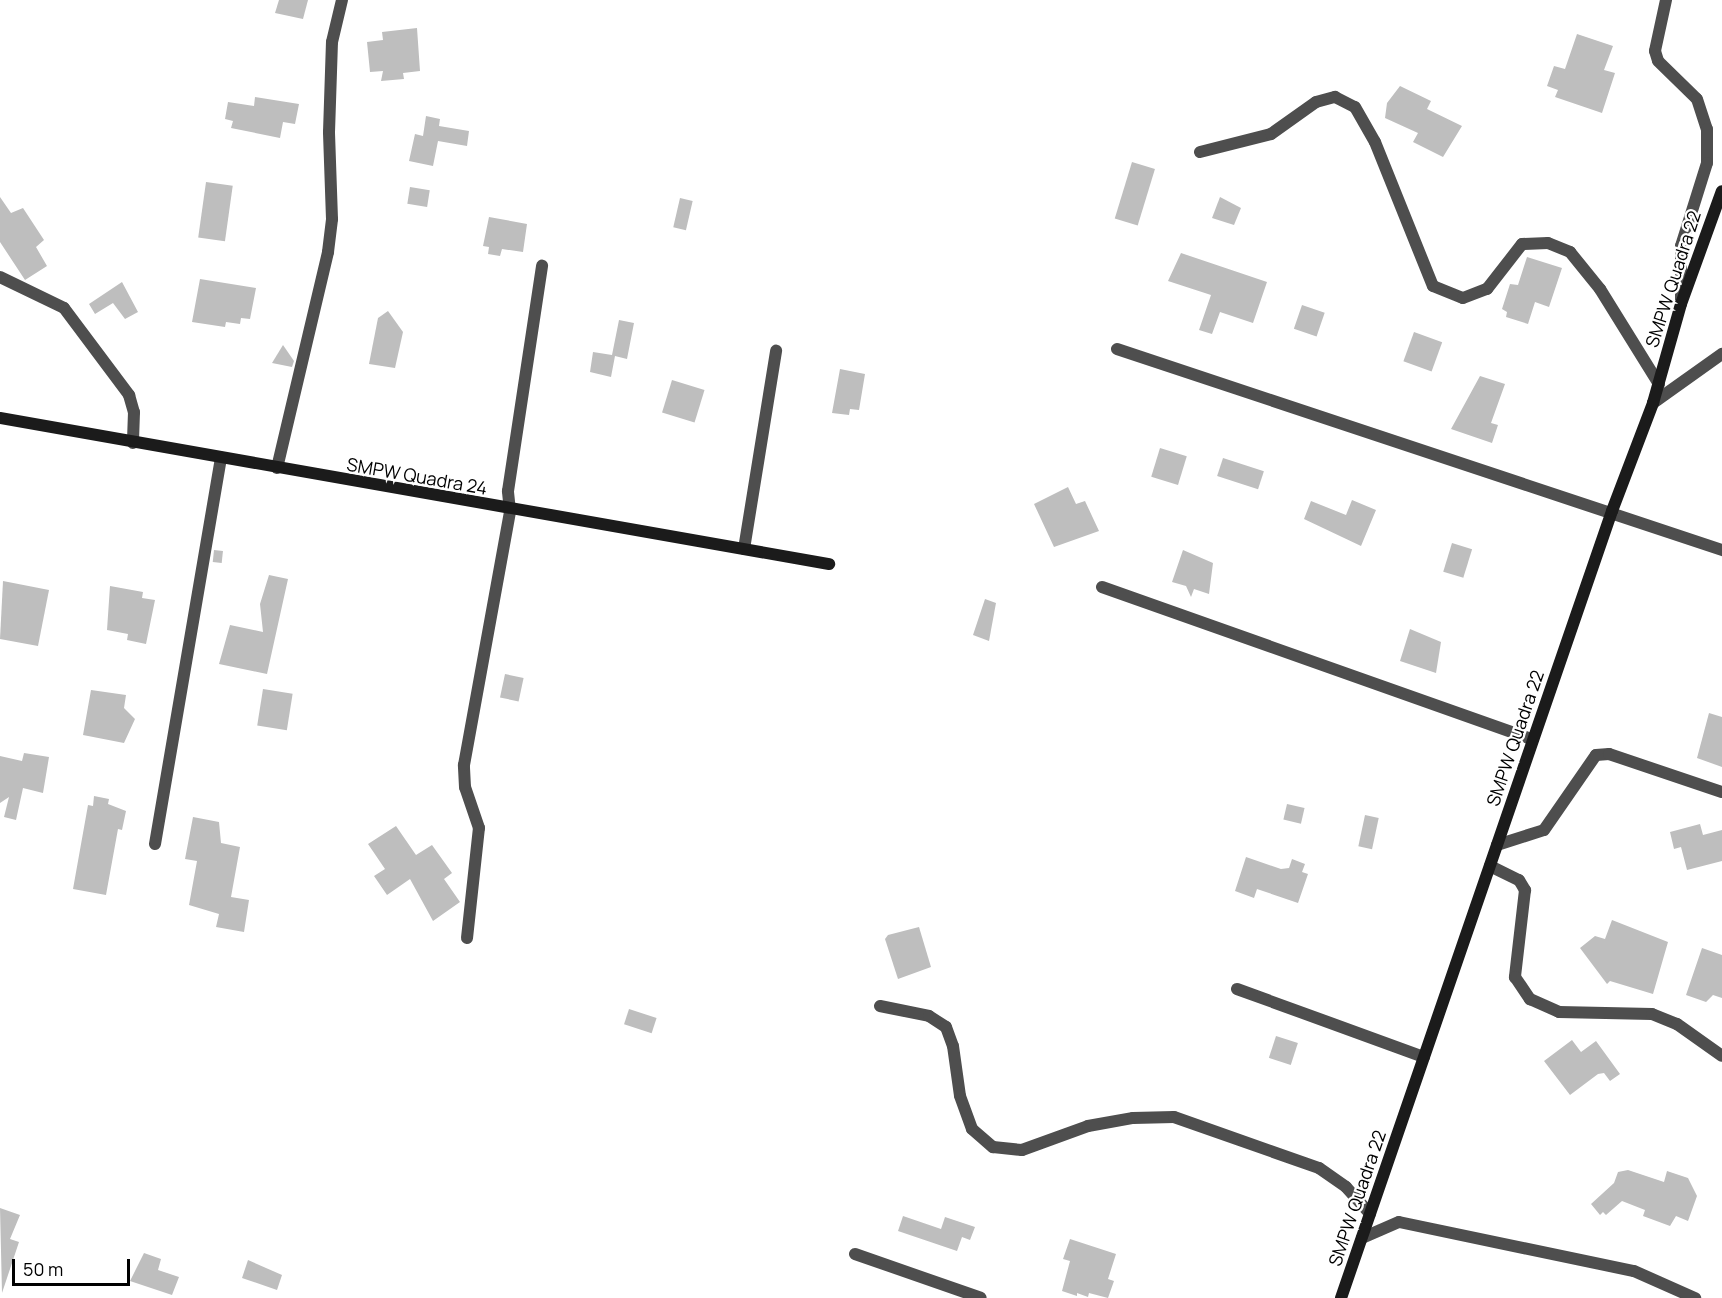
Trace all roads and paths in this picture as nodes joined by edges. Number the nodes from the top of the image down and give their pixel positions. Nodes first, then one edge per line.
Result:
1 (342, 0) edge
2 (1666, 0) edge
3 (1200, 152) dead end
4 (1722, 191) edge
5 (542, 266) dead end
6 (0, 277) edge
7 (1682, 304) junction
8 (1117, 350) dead end
9 (776, 351) dead end
10 (1722, 354) edge
11 (1659, 384) junction
12 (1653, 403) junction
13 (0, 418) edge
14 (133, 443) junction
15 (221, 458) junction
16 (277, 468) junction
17 (510, 511) junction
18 (1612, 511) junction
19 (744, 549) junction
20 (1722, 550) edge
21 (829, 564) dead end
22 (1102, 587) dead end
23 (1533, 740) junction
24 (1722, 792) edge
25 (155, 844) dead end
26 (1497, 845) junction
27 (1490, 866) junction
28 (467, 938) dead end
29 (1237, 989) dead end
30 (880, 1006) dead end
31 (1722, 1056) edge
32 (1424, 1057) junction
33 (1370, 1214) junction
34 (1362, 1238) junction
35 (855, 1254) dead end
36 (981, 1298) edge
37 (1341, 1298) edge
38 (1695, 1298) edge

1 - 16 street
2 - 7 street
3 - 11 street
4 - 7 street, SMPW Quadra 22
5 - 17 street
6 - 14 street
7 - 11 street, SMPW Quadra 22
8 - 18 street
9 - 19 street
10 - 12 street
11 - 12 street, SMPW Quadra 22
12 - 18 street, SMPW Quadra 22
13 - 14 street, SMPW Quadra 24
14 - 15 street, SMPW Quadra 24
15 - 16 street, SMPW Quadra 24
15 - 25 street
16 - 17 street, SMPW Quadra 24
17 - 19 street, SMPW Quadra 24
17 - 28 street
18 - 20 street
18 - 23 street, SMPW Quadra 22
19 - 21 street, SMPW Quadra 24
22 - 23 street
23 - 26 street, SMPW Quadra 22
24 - 26 street
26 - 27 street, SMPW Quadra 22
27 - 31 street
27 - 32 street, SMPW Quadra 22
29 - 32 street
30 - 33 street
32 - 33 street, SMPW Quadra 22
33 - 34 street, SMPW Quadra 22
34 - 37 street, SMPW Quadra 22
34 - 38 street
35 - 36 street

